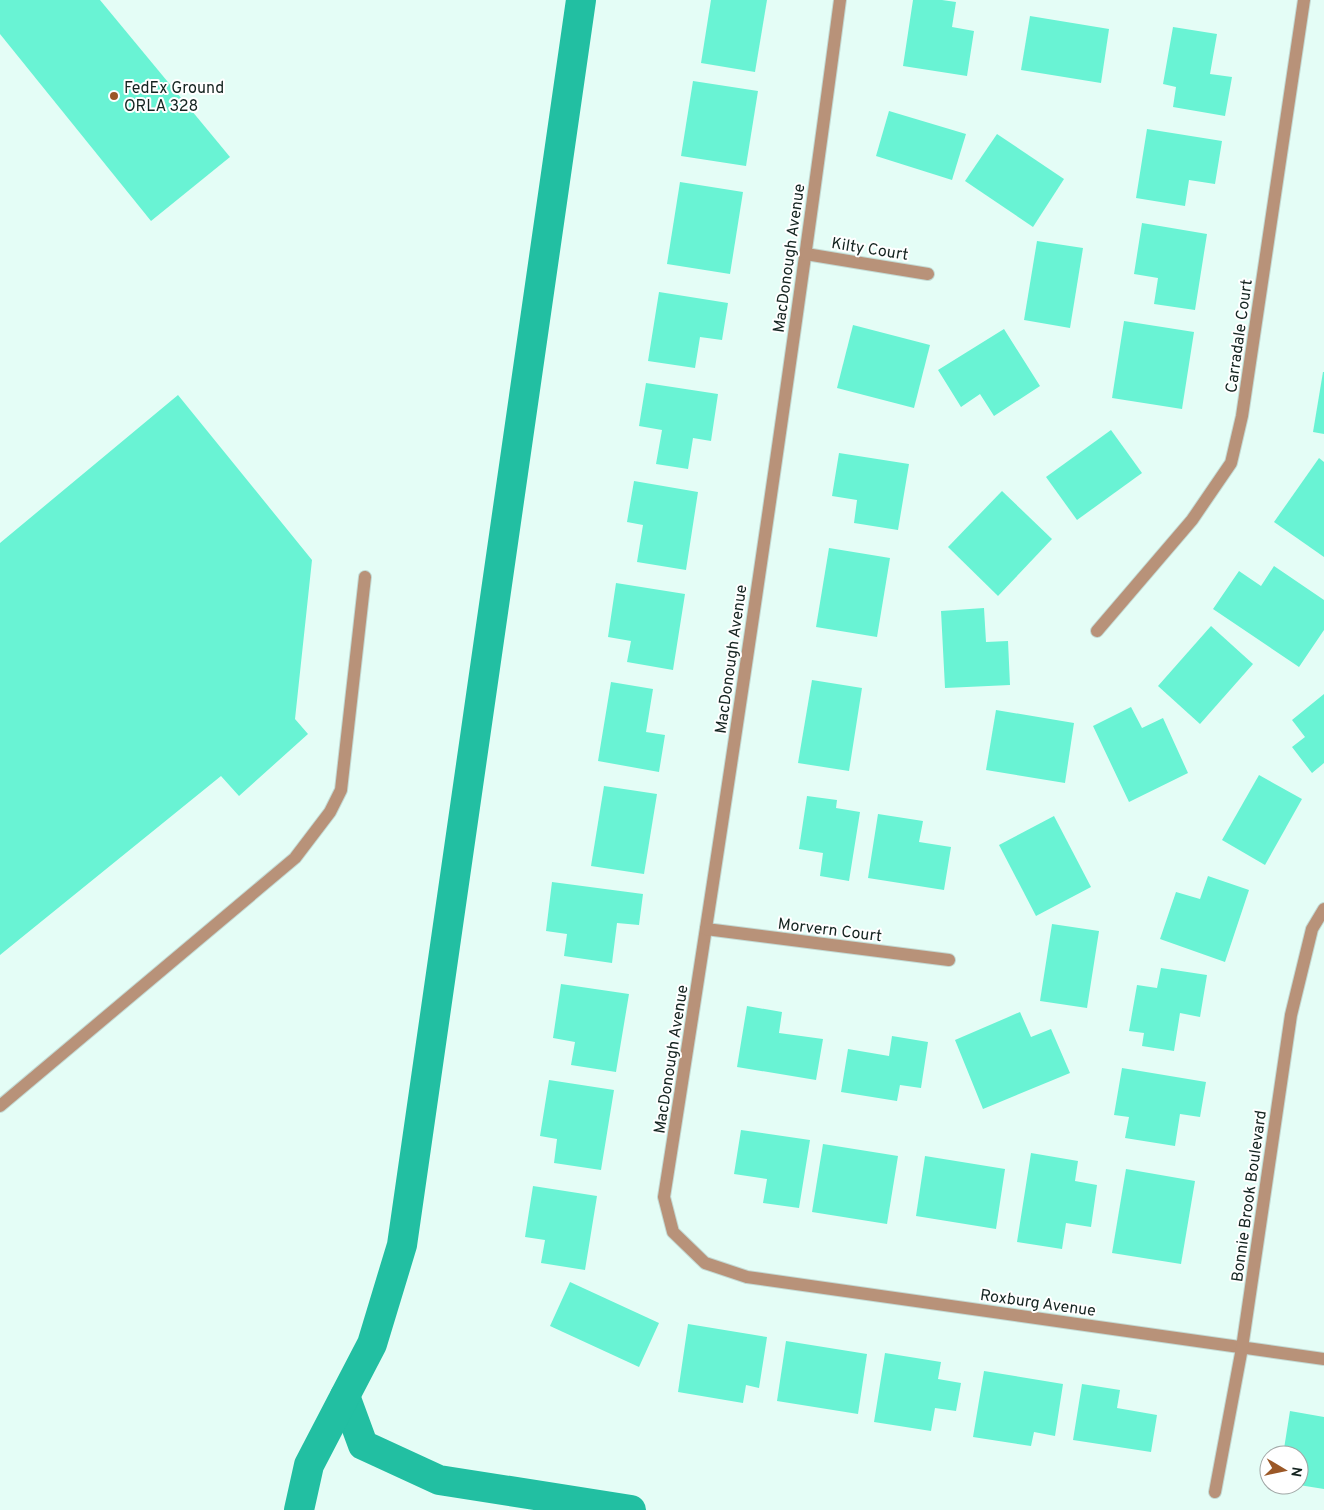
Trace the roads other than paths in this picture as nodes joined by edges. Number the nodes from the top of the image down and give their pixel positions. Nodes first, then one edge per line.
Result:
1 (840, 0) edge
2 (1304, 0) edge
3 (806, 254) junction
4 (928, 274) dead end
5 (365, 577) dead end
6 (1097, 631) dead end
7 (1324, 909) edge
8 (706, 929) junction
9 (949, 960) dead end
10 (0, 1106) edge
11 (747, 1277) joint
12 (1242, 1348) junction
13 (1324, 1359) edge
14 (1216, 1492) dead end

1 - 3 street, MacDonough Avenue
2 - 6 street, Carradale Court
3 - 4 street, Kilty Court
3 - 8 street, MacDonough Avenue
5 - 10 street
7 - 12 street, Bonnie Brook Boulevard
8 - 9 street, Morvern Court
8 - 11 street, MacDonough Avenue
11 - 12 street, Roxburg Avenue
12 - 13 street, Roxburg Avenue
12 - 14 street, Bonnie Brook Boulevard

